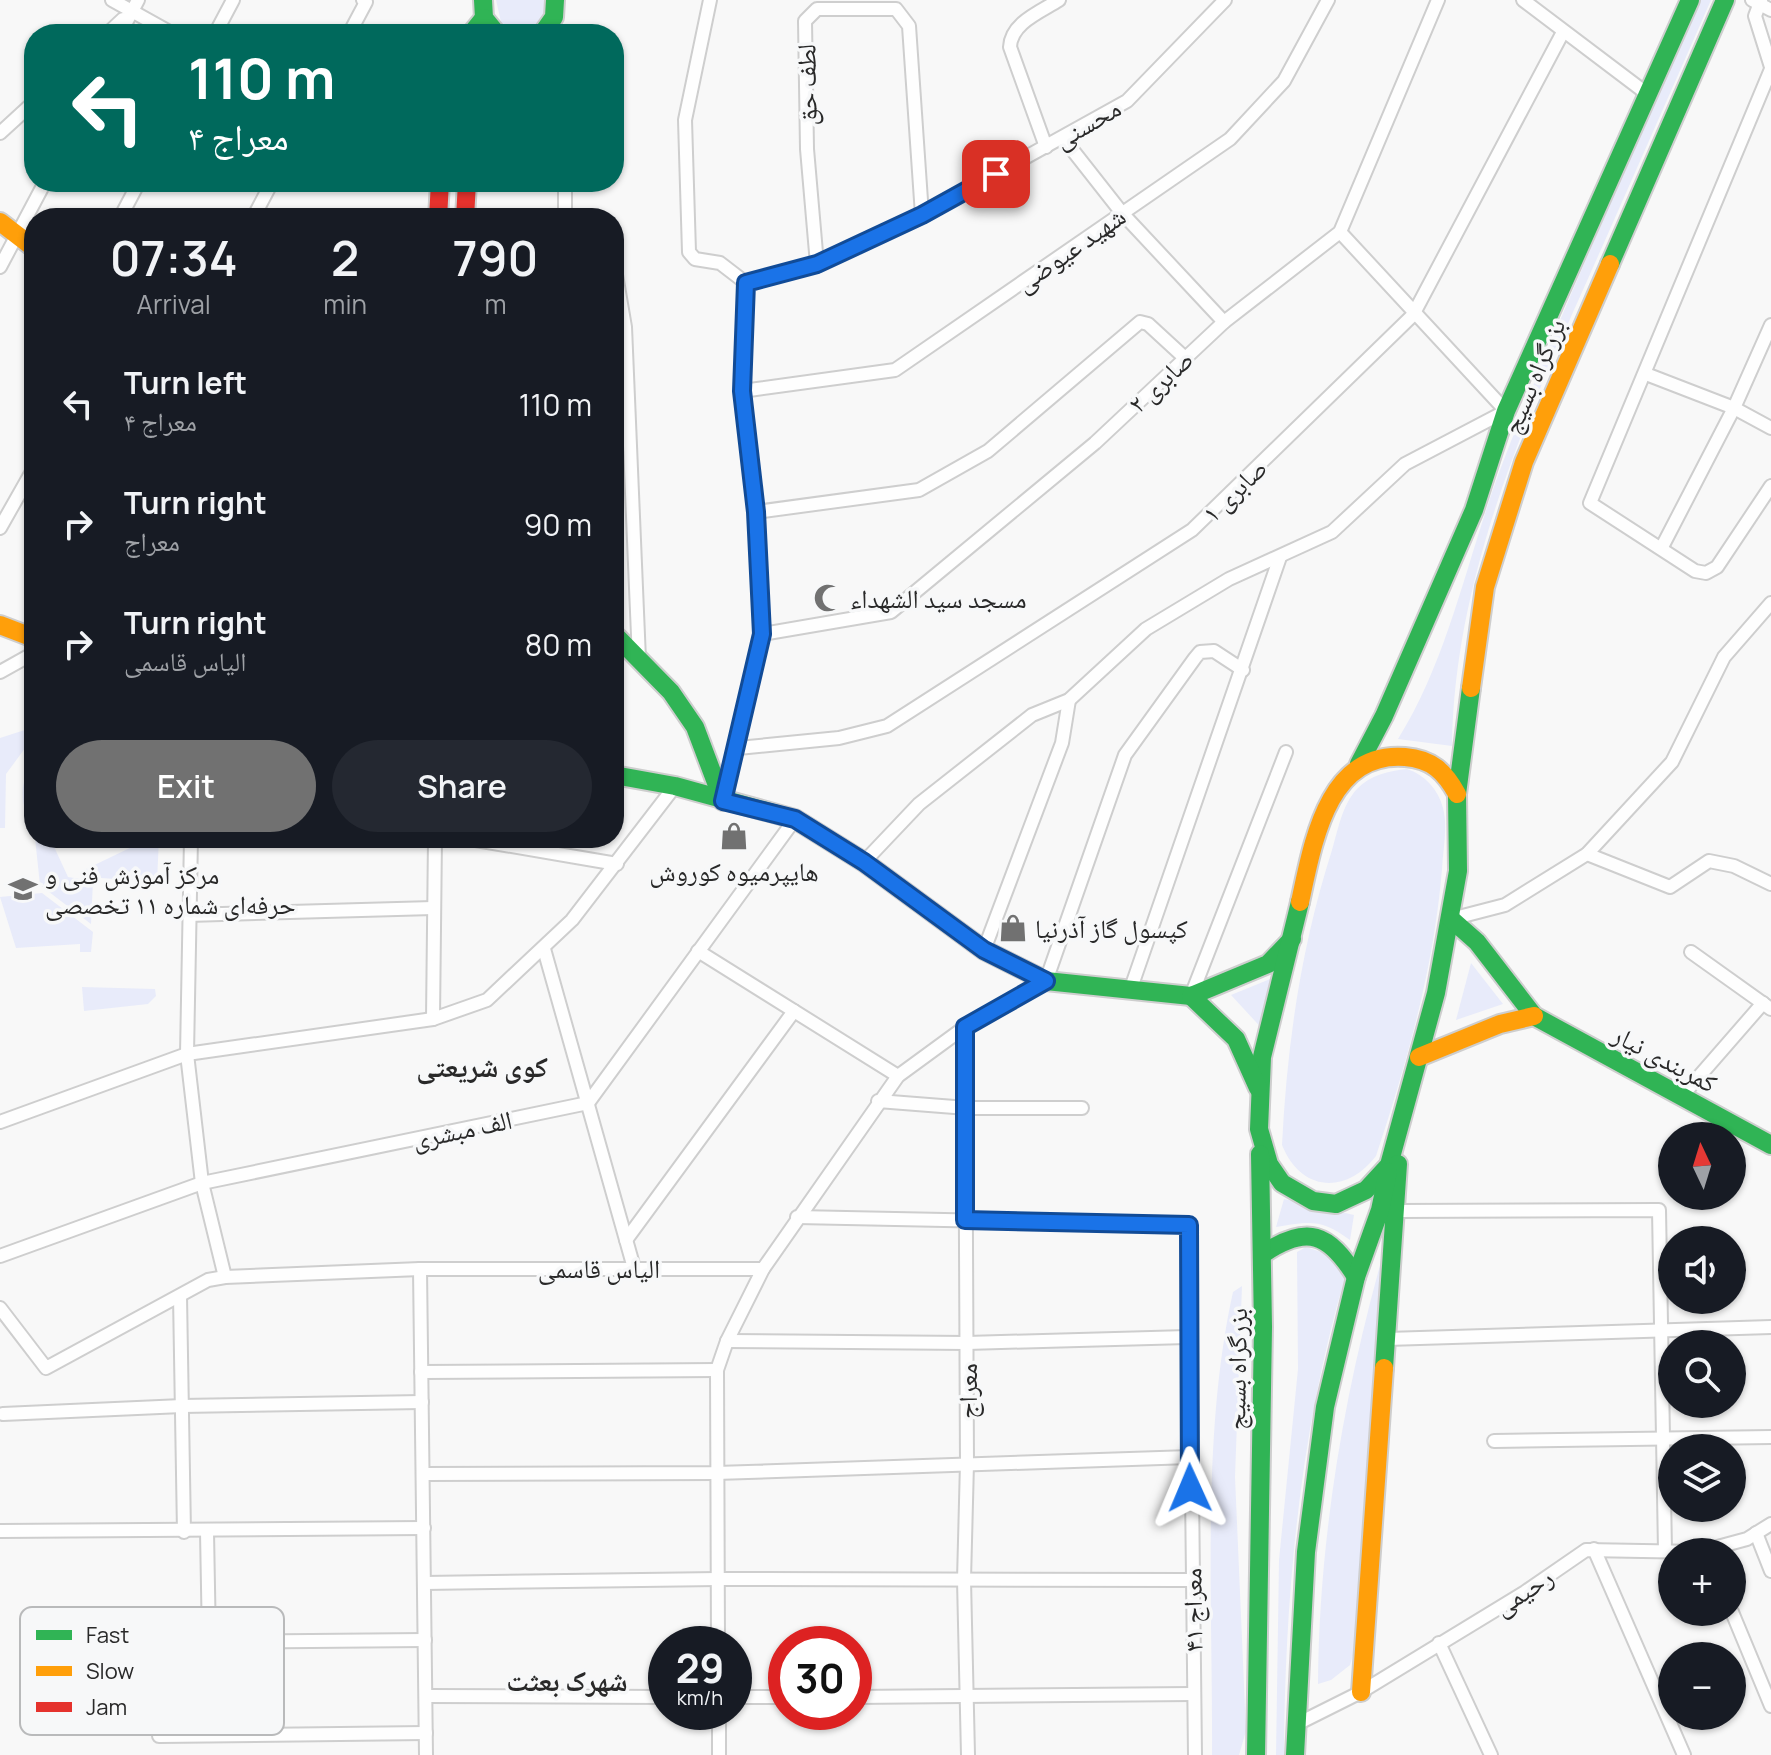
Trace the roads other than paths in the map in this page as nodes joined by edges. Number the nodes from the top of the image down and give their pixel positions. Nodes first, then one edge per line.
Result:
1 (112, 0) edge
2 (233, 0) edge
3 (555, 0) edge
4 (710, 0) edge
5 (1059, 0) edge
6 (1225, 0) edge
7 (1328, 0) edge
8 (1438, 0) edge
9 (1523, 0) edge
10 (1690, 0) edge
11 (1725, 0) edge
12 (365, 1) edge
13 (1761, 4) edge
14 (135, 6) edge
15 (480, 7) edge
16 (117, 24) edge
17 (125, 24) edge
18 (159, 24) edge
19 (220, 24) edge
20 (354, 24) edge
21 (491, 24) edge
22 (551, 24) edge
23 (1563, 32) junction
24 (1771, 68) edge
25 (1646, 93) junction
26 (24, 111) edge
27 (0, 133) edge
28 (1063, 138) junction
29 (1046, 147) junction
30 (1122, 213) junction
31 (922, 215) junction
32 (0, 222) edge
33 (24, 224) edge
34 (1340, 232) junction
35 (18, 236) junction
36 (24, 240) edge
37 (817, 264) junction
38 (0, 267) edge
39 (746, 283) junction
40 (1413, 315) junction
41 (1224, 322) junction
42 (1771, 325) edge
43 (1185, 358) junction
44 (1646, 374) junction
45 (742, 391) junction
46 (624, 398) edge
47 (1734, 408) junction
48 (1506, 411) junction
49 (1771, 428) edge
50 (24, 486) edge
51 (1771, 486) edge
52 (756, 512) junction
53 (0, 528) edge
54 (1662, 547) junction
55 (1280, 557) junction
56 (1771, 603) edge
57 (0, 625) edge
58 (24, 634) edge
59 (762, 634) junction
60 (624, 644) edge
61 (24, 659) edge
62 (639, 659) junction
63 (1243, 670) junction
64 (0, 672) edge
65 (1069, 700) junction
66 (738, 748) junction
67 (1286, 752) dead end
68 (1359, 764) junction
69 (624, 777) edge
70 (675, 786) junction
71 (1457, 794) junction
72 (723, 801) junction
73 (795, 819) junction
74 (191, 848) edge
75 (435, 848) edge
76 (523, 848) edge
77 (1587, 854) junction
78 (864, 862) junction
79 (617, 864) junction
80 (1771, 884) edge
81 (433, 908) junction
82 (188, 915) junction
83 (1451, 919) junction
84 (1292, 939) junction
85 (544, 949) junction
86 (984, 950) junction
87 (698, 951) junction
88 (1691, 952) dead end
89 (1046, 981) junction
90 (1131, 988) junction
91 (1191, 996) junction
92 (1767, 1006) edge
93 (794, 1011) junction
94 (1534, 1016) junction
95 (433, 1019) junction
96 (965, 1027) junction
97 (187, 1054) junction
98 (1419, 1057) junction
99 (898, 1076) junction
100 (1259, 1089) junction
101 (1682, 1096) junction
102 (878, 1101) junction
103 (588, 1103) junction
104 (967, 1108) junction
105 (1082, 1108) dead end
106 (0, 1122) edge
107 (1258, 1128) junction
108 (1399, 1134) junction
109 (1771, 1145) edge
110 (1389, 1165) junction
111 (202, 1183) junction
112 (1396, 1211) junction
113 (797, 1217) junction
114 (965, 1220) junction
115 (626, 1240) junction
116 (1263, 1254) junction
117 (0, 1256) edge
118 (634, 1268) junction
119 (420, 1269) junction
120 (763, 1269) junction
121 (225, 1277) junction
122 (1356, 1277) junction
123 (180, 1296) junction
124 (2, 1315) edge
125 (1771, 1327) edge
126 (1661, 1330) edge
127 (1705, 1330) edge
128 (1658, 1332) edge
129 (1187, 1337) junction
130 (1387, 1339) junction
131 (727, 1341) junction
132 (967, 1343) junction
133 (717, 1370) junction
134 (421, 1372) junction
135 (422, 1402) junction
136 (182, 1406) junction
137 (3, 1414) dead end
138 (1746, 1437) edge
139 (1771, 1437) edge
140 (1658, 1438) edge
141 (1494, 1441) dead end
142 (1190, 1457) junction
143 (967, 1463) junction
144 (716, 1473) junction
145 (423, 1474) junction
146 (1771, 1524) edge
147 (424, 1528) junction
148 (0, 1531) edge
149 (184, 1532) junction
150 (207, 1532) junction
151 (1756, 1533) junction
152 (1742, 1538) edge
153 (1594, 1549) junction
154 (1658, 1551) edge
155 (1771, 1571) edge
156 (718, 1579) junction
157 (964, 1580) junction
158 (1191, 1580) junction
159 (424, 1583) junction
160 (208, 1607) edge
161 (718, 1626) edge
162 (1738, 1626) edge
163 (425, 1640) junction
164 (284, 1641) edge
165 (1439, 1643) junction
166 (1361, 1692) junction
167 (1193, 1694) junction
168 (426, 1696) junction
169 (648, 1697) edge
170 (872, 1697) edge
171 (965, 1697) junction
172 (1771, 1706) edge
173 (1294, 1726) junction
174 (719, 1730) edge
175 (426, 1733) junction
176 (248, 1735) edge
177 (284, 1735) edge
178 (159, 1736) dead end
179 (426, 1755) edge
180 (719, 1755) edge
181 (968, 1755) edge
182 (1195, 1755) edge
183 (1256, 1755) edge
184 (1295, 1755) edge
185 (1491, 1755) edge
186 (1684, 1755) edge

1 - 14 street
2 - 19 street
3 - 22 main road
4 - 39 street
5 - 29 street
6 - 28 street, محسنی
7 - 30 street, شهید عیوضی
8 - 34 street, صابری ۲
9 - 23 street
10 - 25 main road, بزرگراه بسیج
11 - 71 main road, بزرگراه بسیج
12 - 20 street
13 - 24 street
14 - 16 street
14 - 17 street
14 - 18 street
15 - 21 main road
23 - 25 street
23 - 40 street, صابری ۱
24 - 44 street
25 - 48 main road, بزرگراه بسیج
26 - 27 street
28 - 29 street, محسنی
28 - 30 street
29 - 31 street, محسنی
30 - 41 street
30 - 45 street, شهید عیوضی
31 - 37 street, محسنی
31 - 37 street, لطف حق
32 - 35 main road
33 - 35 street
34 - 40 street
34 - 41 street, صابری ۲
35 - 36 main road
35 - 38 street
37 - 39 street, محسنی
39 - 45 street
40 - 48 street
40 - 66 street, صابری ۱
41 - 43 street, صابری ۲
42 - 47 street
43 - 52 street
43 - 59 street, صابری ۲
44 - 47 street
44 - 54 street
45 - 52 street
46 - 62 street
47 - 49 street
47 - 54 street
48 - 55 street
48 - 68 main road, بزرگراه بسیج
50 - 53 street
51 - 54 street
52 - 59 street
55 - 63 street
55 - 65 street
56 - 77 street
57 - 58 main road
59 - 66 street
60 - 62 main road
61 - 64 street
62 - 72 main road
63 - 89 street
63 - 90 street
65 - 78 street
65 - 86 street
66 - 72 street
67 - 91 street
68 - 71 main road
68 - 84 main road, بزرگراه بسیج
69 - 70 main road
70 - 72 main road
70 - 79 street
71 - 83 main road, بزرگراه بسیج
72 - 73 main road
73 - 78 main road
73 - 87 street
74 - 82 street
75 - 81 street
76 - 79 street
77 - 80 street
77 - 83 street
78 - 86 main road
79 - 85 street
81 - 82 street
81 - 95 street
82 - 97 street
83 - 94 main road
83 - 98 main road, بزرگراه بسیج
84 - 91 main road
84 - 100 main road, بزرگراه بسیج
85 - 95 street
85 - 103 street
86 - 89 main road
87 - 93 street
87 - 103 street
88 - 92 street
89 - 90 main road
89 - 96 street
90 - 91 main road
91 - 100 main road
92 - 101 street
93 - 99 street
93 - 115 street
94 - 98 main road
94 - 101 main road, کمربندی نیار
95 - 97 street
96 - 99 street
96 - 104 street, معراج
97 - 106 street
97 - 111 street
98 - 108 main road, بزرگراه بسیج
99 - 102 street
100 - 107 main road, بزرگراه بسیج
101 - 109 main road, کمربندی نیار
102 - 104 street
102 - 113 street
103 - 111 street, الف مبشری
103 - 115 street
104 - 105 street
104 - 114 street, معراج
107 - 110 main road, بزرگراه بسیج
107 - 116 main road, بزرگراه بسیج
108 - 110 main road, بزرگراه بسیج
108 - 112 main road
110 - 122 main road, بزرگراه بسیج
111 - 117 street, الف مبشری
111 - 121 street
112 - 126 street
112 - 130 main road
113 - 114 street
113 - 120 street
114 - 129 street, معراج ۴۱
114 - 132 street, معراج
115 - 118 street
116 - 122 main road
116 - 183 main road, بزرگراه بسیج
118 - 119 street, الیاس قاسمی
118 - 120 street, الیاس قاسمی
119 - 121 street, الیاس قاسمی
119 - 134 street
120 - 131 street
121 - 123 street, الیاس قاسمی
122 - 173 main road, بزرگراه بسیج
123 - 124 street, الیاس قاسمی
123 - 136 street
125 - 127 street
128 - 130 street
129 - 132 street
129 - 142 street, معراج ۴۱
130 - 166 main road
131 - 132 street
131 - 133 street
132 - 143 street, معراج
133 - 134 street
133 - 144 street
134 - 135 street
135 - 136 street
135 - 145 street
136 - 137 street
136 - 149 street
138 - 139 street
140 - 141 street
142 - 143 street
142 - 158 street, معراج ۴۱
143 - 144 street
143 - 157 street, معراج
144 - 145 street
144 - 156 street
145 - 147 street
146 - 151 street, رحیمی
147 - 150 street
147 - 159 street
148 - 149 street
149 - 150 street
150 - 160 street
151 - 152 street, رحیمی
151 - 155 street
153 - 154 street, رحیمی
153 - 165 street, رحیمی
153 - 186 street
156 - 157 street
156 - 159 street
156 - 161 street
157 - 158 street
157 - 171 street, معراج
158 - 167 street, معراج ۴۱
159 - 163 street
162 - 172 street
163 - 164 street
163 - 168 street
165 - 166 street, رحیمی
165 - 185 street
166 - 173 street, رحیمی
167 - 171 street
167 - 182 street, معراج ۴۱
168 - 169 street
168 - 175 street
170 - 171 street
171 - 181 street, معراج
173 - 184 main road, بزرگراه بسیج
174 - 180 street
175 - 177 street
175 - 179 street
176 - 178 street

